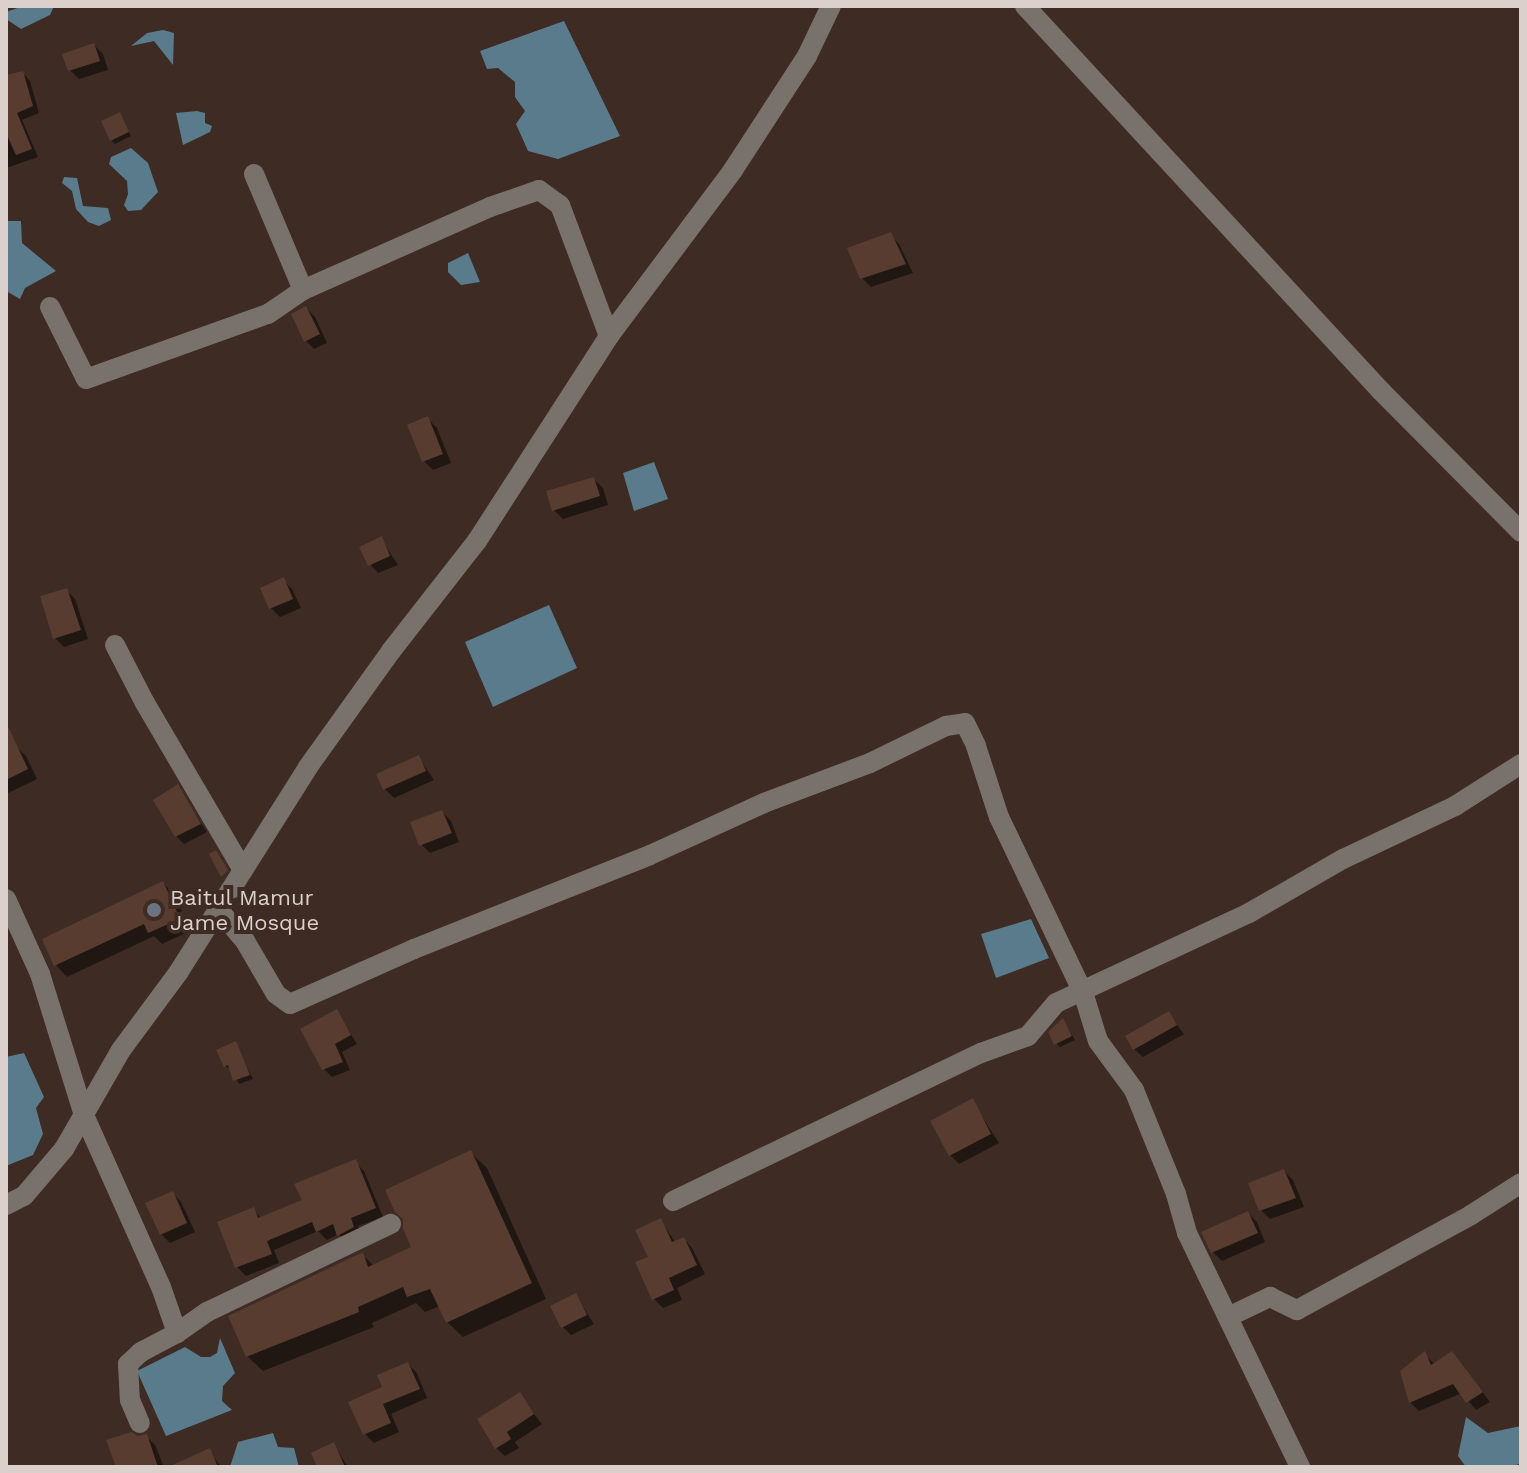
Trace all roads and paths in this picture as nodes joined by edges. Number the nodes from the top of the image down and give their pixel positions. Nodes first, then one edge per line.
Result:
1 (831, 6) edge
2 (1025, 6) edge
3 (254, 174) dead end
4 (303, 290) junction
5 (50, 307) dead end
6 (609, 336) junction
7 (1521, 532) edge
8 (115, 645) dead end
9 (1521, 764) edge
10 (243, 870) junction
11 (6, 899) edge
12 (218, 909) junction
13 (1083, 992) junction
14 (84, 1115) junction
15 (1521, 1183) edge
16 (673, 1201) dead end
17 (6, 1205) edge
18 (391, 1224) dead end
19 (1228, 1317) junction
20 (177, 1333) junction
21 (140, 1423) dead end
22 (1300, 1467) edge

1 - 6 street
2 - 7 street
3 - 4 street
4 - 5 street
4 - 6 street
6 - 10 street
8 - 10 street
9 - 13 street
10 - 12 street
11 - 14 street
12 - 13 street
12 - 14 street
13 - 16 street
13 - 19 street
14 - 17 street
14 - 20 street
15 - 19 street
18 - 20 street
19 - 22 street
20 - 21 street

